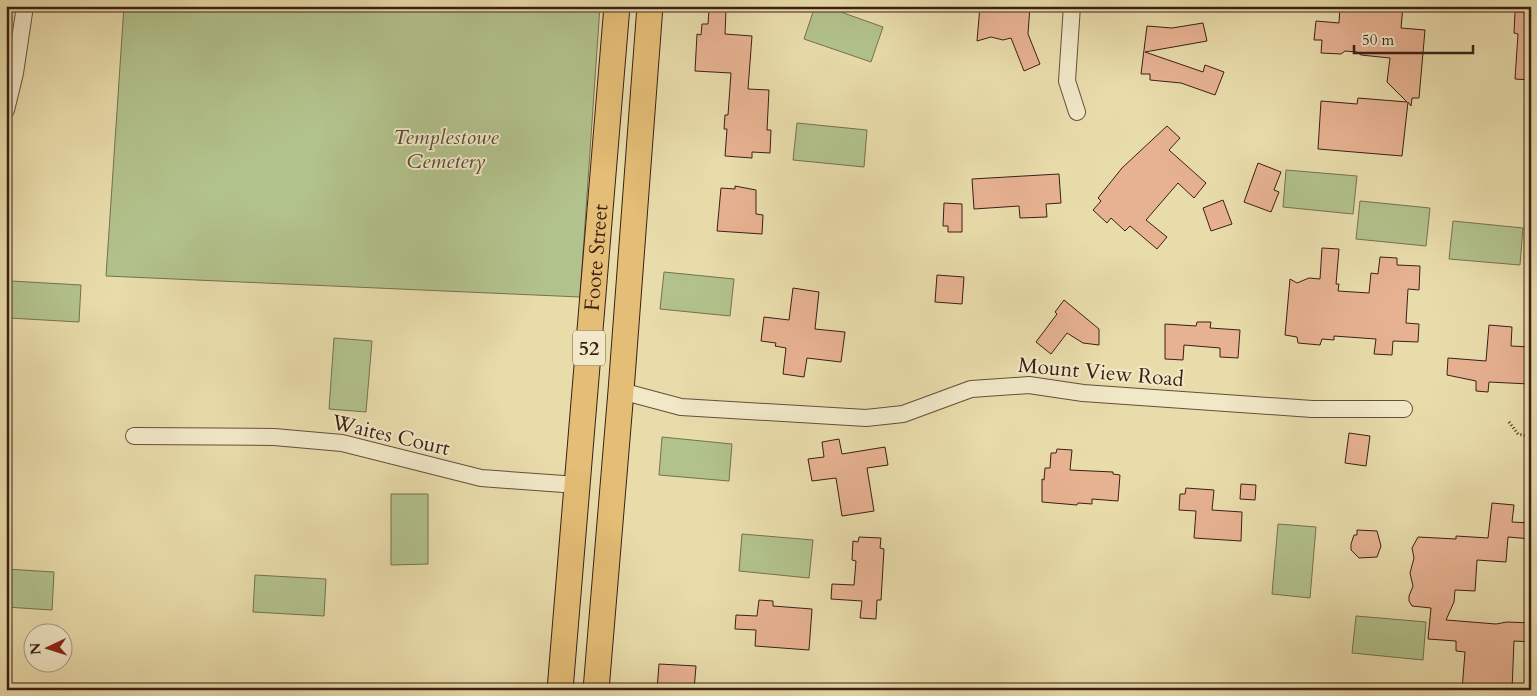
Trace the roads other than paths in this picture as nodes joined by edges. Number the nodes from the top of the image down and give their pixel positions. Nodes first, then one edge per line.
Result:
1 (25, 6) edge
2 (617, 6) edge
3 (650, 6) edge
4 (1072, 6) edge
5 (6, 110) edge
6 (1077, 112) dead end
7 (621, 391) junction
8 (1404, 408) dead end
9 (134, 436) dead end
10 (577, 485) junction
11 (563, 651) junction
12 (599, 654) junction
13 (560, 690) edge
14 (596, 690) edge

1 - 5 street
2 - 10 main road, Foote Street / 52
3 - 7 main road, Foote Street / 52
4 - 6 street
7 - 8 street, Mount View Road
7 - 12 main road, Foote Street / 52
9 - 10 street, Waites Court
10 - 11 main road, Foote Street / 52
11 - 12 main road
11 - 13 main road, Foote Street / 52
12 - 14 main road, Foote Street / 52

